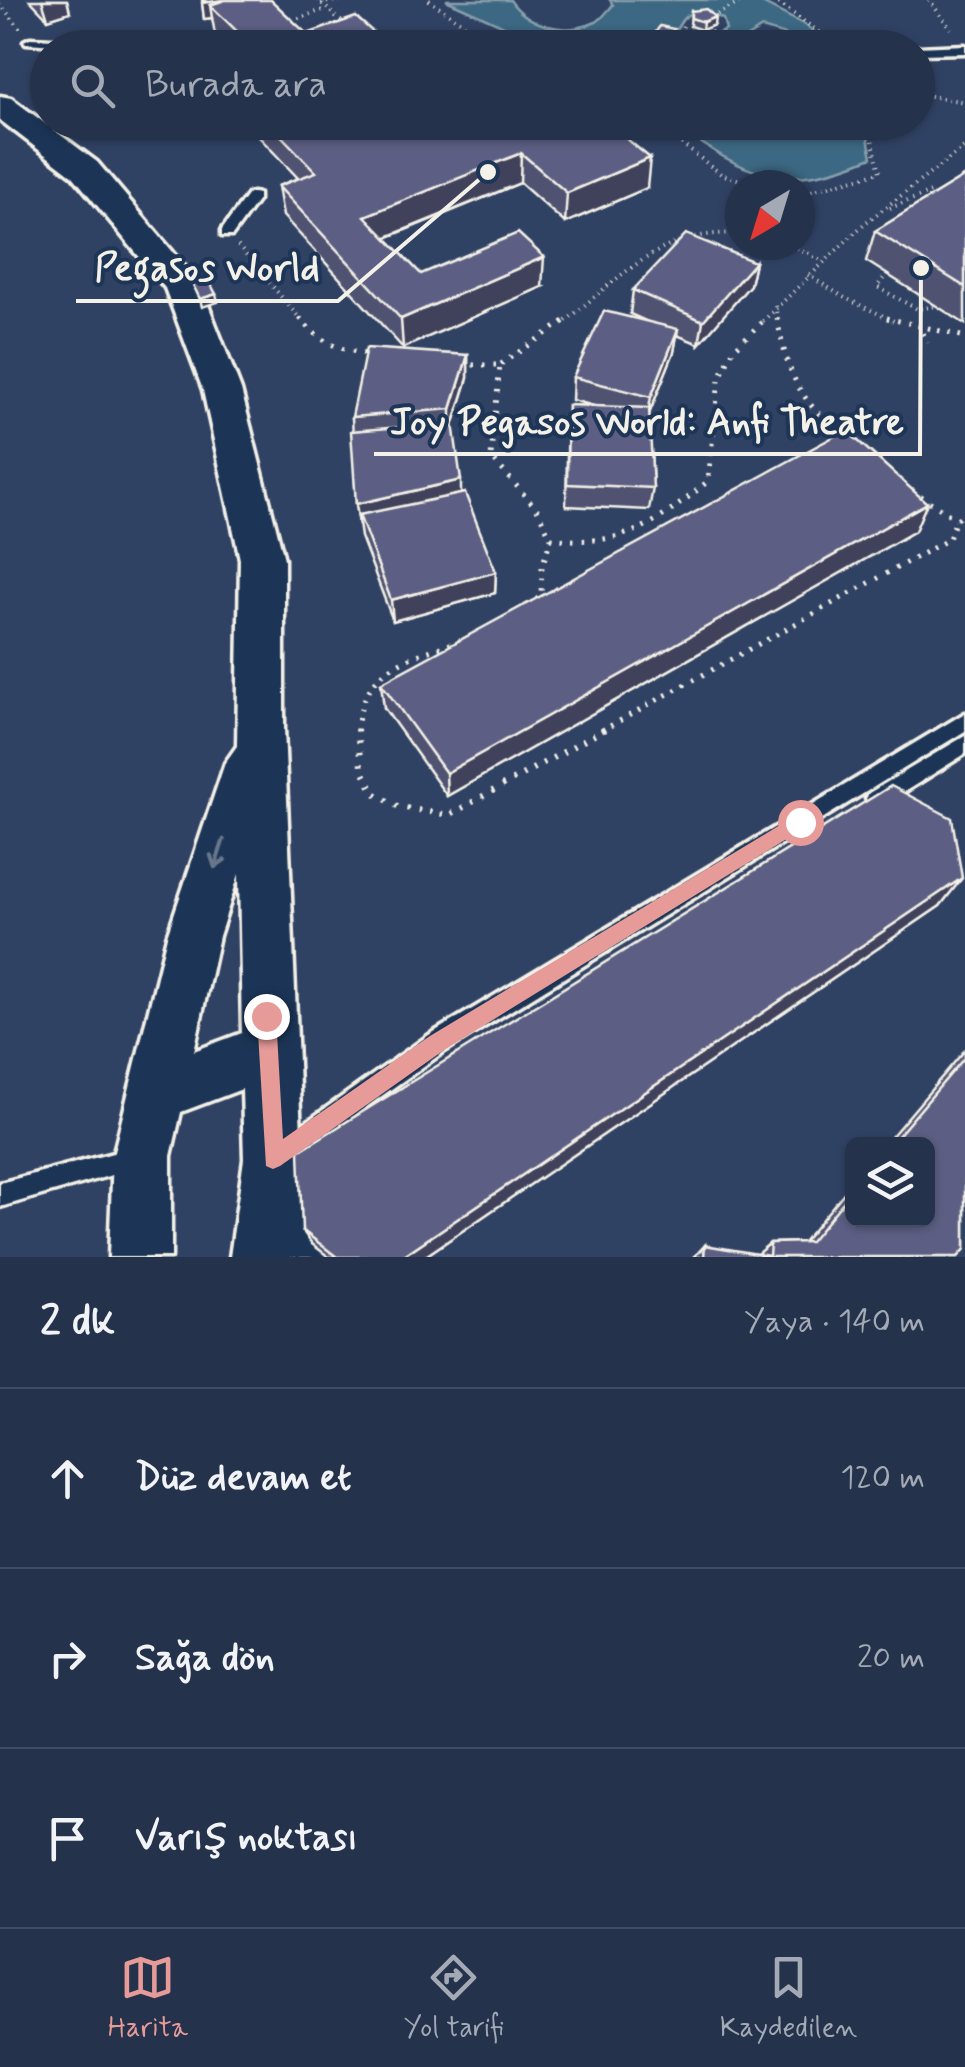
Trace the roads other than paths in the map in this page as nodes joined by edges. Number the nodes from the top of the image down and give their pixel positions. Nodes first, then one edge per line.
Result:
1 (965, 49) edge
2 (935, 50) edge
3 (0, 106) edge
4 (30, 128) edge
5 (46, 140) edge
6 (253, 197) dead end
7 (227, 232) road end
8 (965, 721) edge
9 (260, 728) junction
10 (965, 744) edge
11 (799, 848) edge
12 (267, 1052) junction
13 (157, 1093) junction
14 (366, 1120) edge
15 (142, 1156) junction
16 (286, 1160) junction
17 (0, 1195) edge
18 (140, 1257) edge
19 (262, 1257) edge
20 (304, 1257) edge

1 - 2 lane
3 - 4 street
5 - 9 street
6 - 7 lane
8 - 16 lane
9 - 12 street
9 -> 13 street
10 - 11 lane
12 - 13 street
12 - 16 street
13 - 15 street
14 - 16 lane
15 - 17 lane
15 - 18 street
16 - 19 street
16 - 20 street

